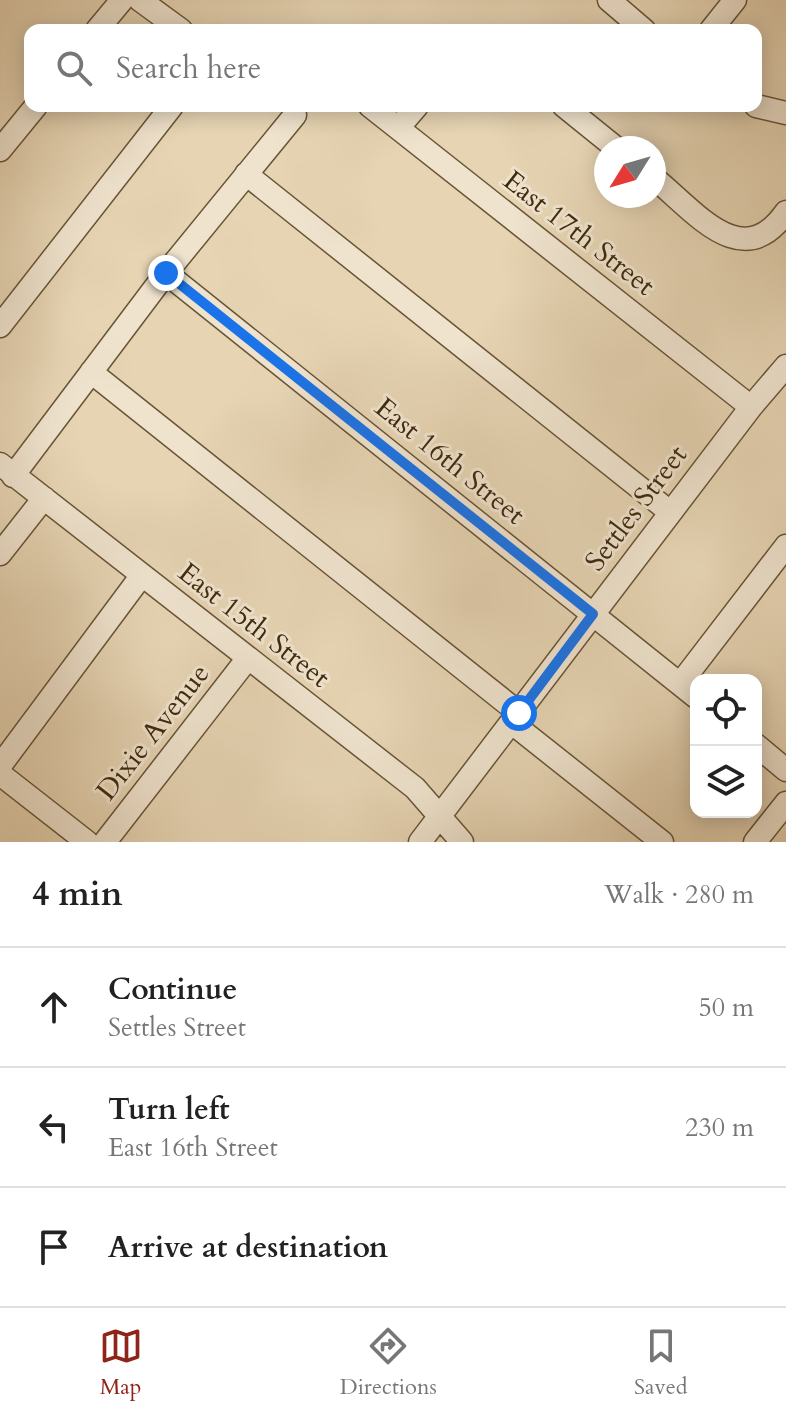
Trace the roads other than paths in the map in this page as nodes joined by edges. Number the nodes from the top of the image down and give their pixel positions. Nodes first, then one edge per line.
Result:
1 (122, 0) edge
2 (140, 0) edge
3 (609, 0) edge
4 (735, 0) edge
5 (102, 24) edge
6 (173, 24) edge
7 (637, 24) edge
8 (716, 24) edge
9 (762, 107) edge
10 (31, 112) edge
11 (167, 112) edge
12 (291, 112) edge
13 (378, 112) edge
14 (412, 112) edge
15 (571, 112) edge
16 (786, 113) edge
17 (398, 128) junction
18 (601, 136) edge
19 (0, 150) edge
20 (246, 174) junction
21 (666, 188) edge
22 (786, 212) edge
23 (166, 273) junction
24 (0, 326) edge
25 (786, 366) edge
26 (91, 372) junction
27 (751, 407) junction
28 (6, 470) edge
29 (44, 498) junction
30 (670, 512) junction
31 (786, 546) edge
32 (0, 554) edge
33 (142, 575) junction
34 (593, 614) junction
35 (248, 658) junction
36 (688, 691) edge
37 (515, 718) junction
38 (758, 746) edge
39 (783, 761) edge
40 (0, 766) edge
41 (0, 774) edge
42 (786, 803) edge
43 (441, 816) junction
44 (87, 842) edge
45 (105, 842) edge
46 (420, 842) edge
47 (462, 842) edge
48 (662, 842) edge
49 (755, 842) edge

1 - 5 street
2 - 6 street
3 - 7 street
4 - 8 street
9 - 16 street
10 - 19 street
11 - 24 street
12 - 20 street
13 - 17 street, East 17th Street
14 - 17 street
15 - 18 street
17 - 27 street, East 17th Street
20 - 23 street
20 - 30 street
21 - 22 street
23 - 26 street
23 - 34 street, East 16th Street
25 - 27 street, Settles Street
26 - 28 street
26 - 37 street
27 - 30 street, Settles Street
28 - 29 street, East 15th Street
29 - 32 street
29 - 33 street, East 15th Street
30 - 34 street, Settles Street
31 - 36 street
33 - 35 street, East 15th Street
33 - 40 street
34 - 36 street, East 16th Street
34 - 37 street, Settles Street
35 - 43 street, East 15th Street
35 - 45 street, Dixie Avenue
37 - 43 street, Settles Street
37 - 48 street
38 - 39 street
41 - 44 street
42 - 49 street
43 - 46 street, Settles Street
43 - 47 street, East 15th Street

